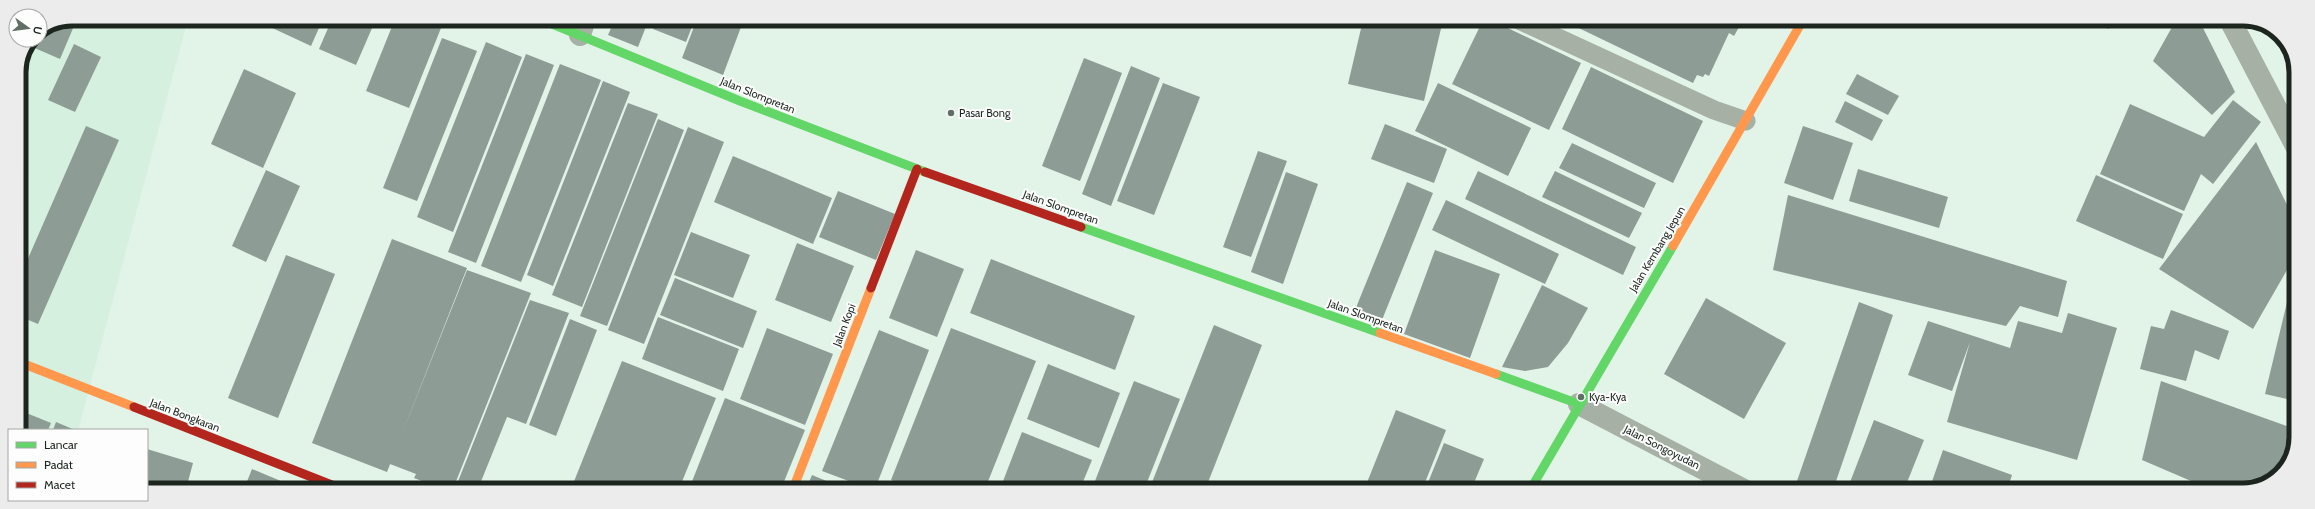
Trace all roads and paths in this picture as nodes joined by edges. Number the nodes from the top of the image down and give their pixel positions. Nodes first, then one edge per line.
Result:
1 (1532, 26) edge
2 (1800, 26) edge
3 (2233, 26) edge
4 (582, 27) edge
5 (1746, 120) junction
6 (2289, 132) edge
7 (917, 169) junction
8 (26, 365) edge
9 (1579, 404) junction
10 (327, 483) edge
11 (795, 483) edge
12 (1534, 483) edge
13 (1731, 483) edge

1 - 5 lane
2 - 5 street, Jalan Kembang Jepun
3 - 6 street
4 - 7 street, Jalan Slompretan
5 - 9 street, Jalan Kembang Jepun
7 - 9 street, Jalan Slompretan
7 - 11 street, Jalan Kopi
8 - 10 street, Jalan Bongkaran
9 - 12 street, Jalan Kembang Jepun
9 - 13 street, Jalan Songoyudan

